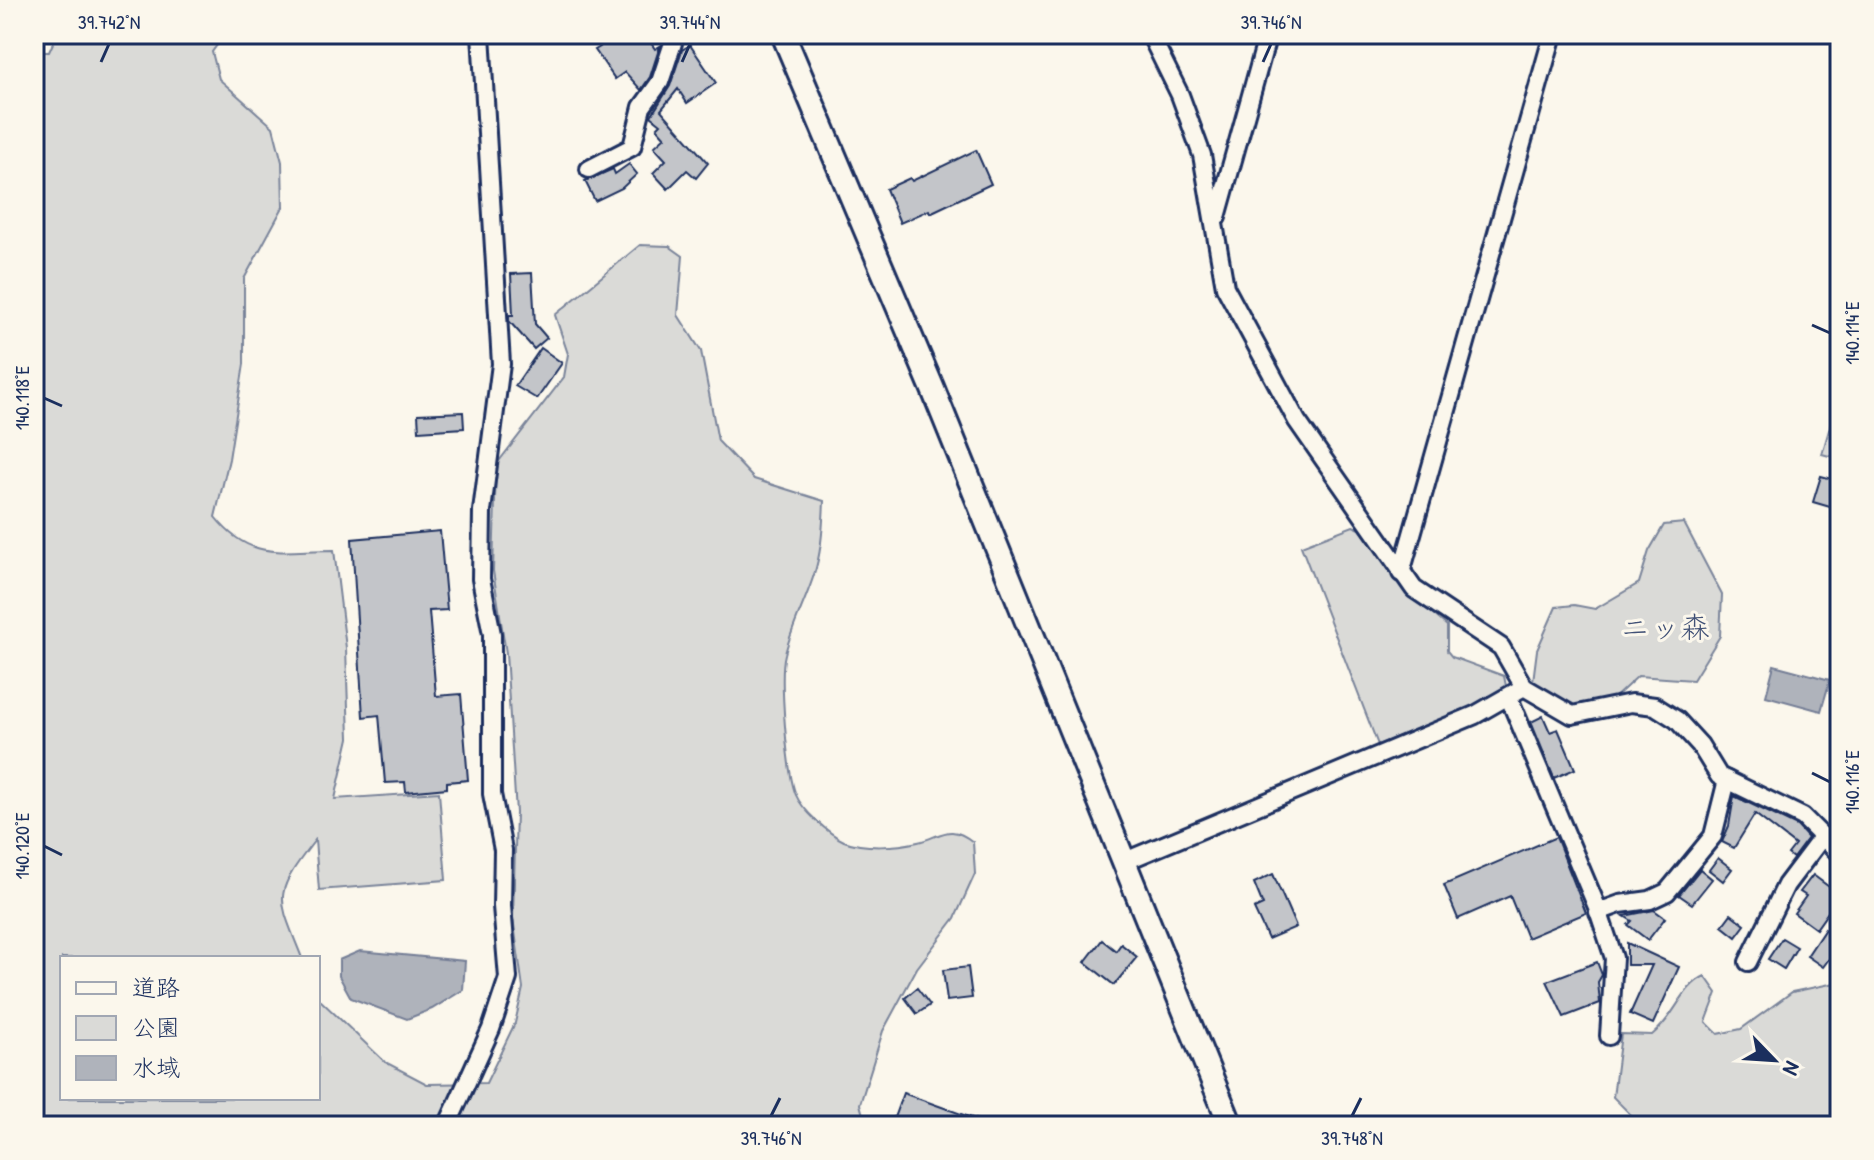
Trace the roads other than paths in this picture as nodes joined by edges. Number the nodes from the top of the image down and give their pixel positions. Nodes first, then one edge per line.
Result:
1 (481, 34) edge
2 (676, 34) edge
3 (783, 34) edge
4 (1150, 34) edge
5 (1268, 34) edge
6 (1553, 34) edge
7 (589, 169) dead end
8 (1215, 222) junction
9 (1401, 573) junction
10 (1524, 687) junction
11 (1509, 698) junction
12 (1727, 780) junction
13 (1823, 836) junction
14 (1840, 854) edge
15 (1123, 862) junction
16 (1598, 912) junction
17 (1748, 962) dead end
18 (1609, 1036) dead end
19 (447, 1126) edge
20 (1231, 1126) edge

1 - 19 street
2 - 7 street
3 - 15 street
4 - 8 street
5 - 8 street
6 - 9 street
8 - 9 street
9 - 10 street
10 - 11 street
10 - 12 street
11 - 15 street
11 - 16 street
12 - 13 street
12 - 16 street
13 - 14 street
13 - 17 street
15 - 20 street
16 - 18 street

